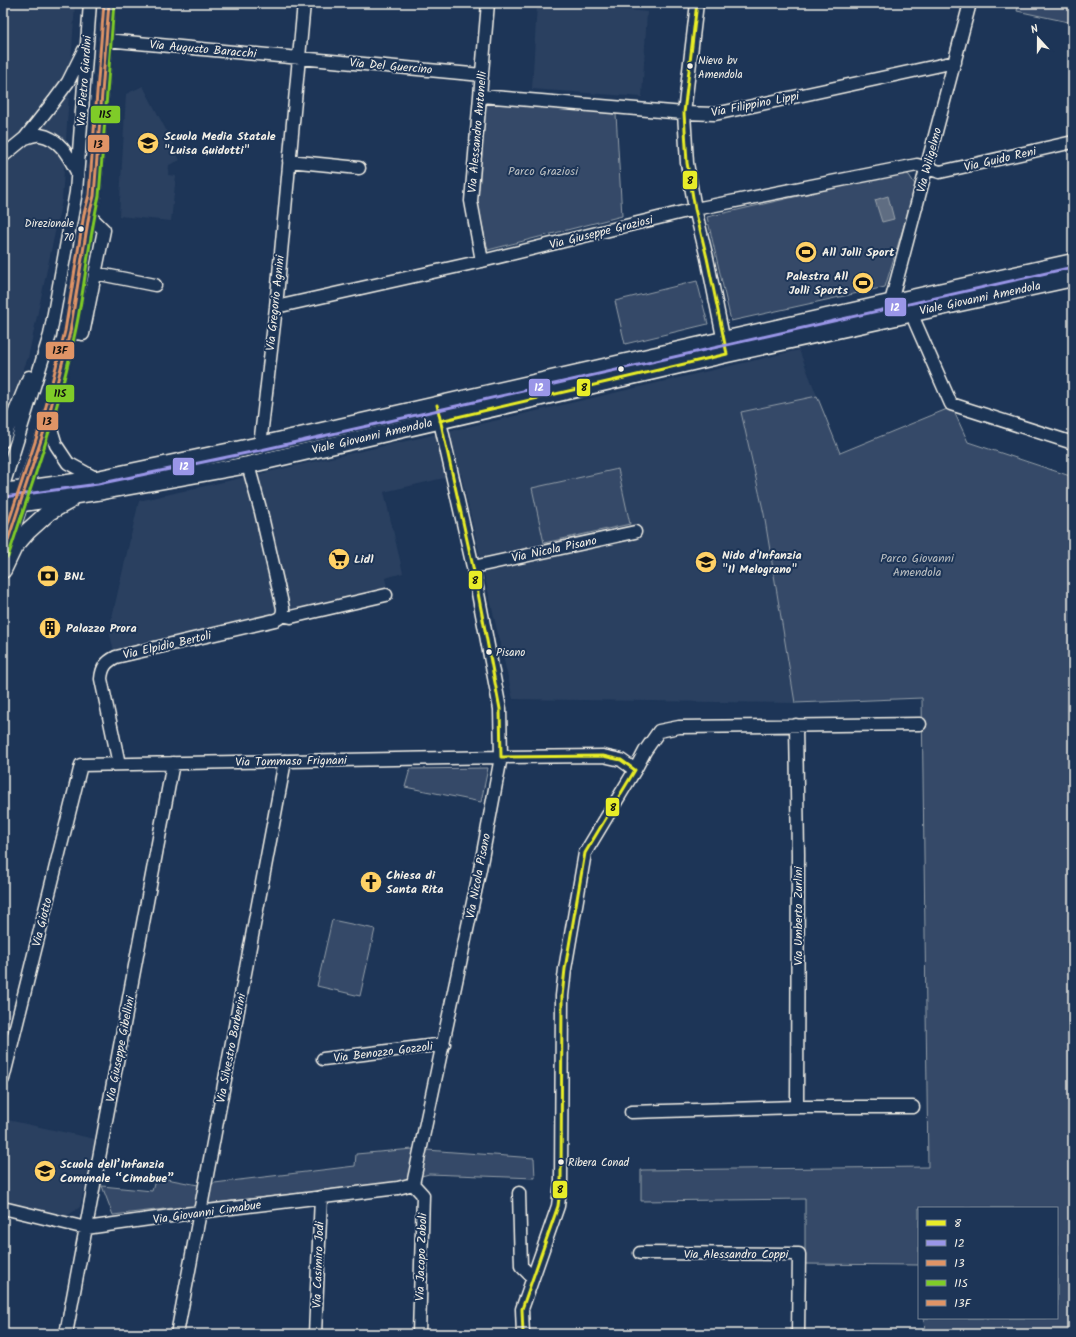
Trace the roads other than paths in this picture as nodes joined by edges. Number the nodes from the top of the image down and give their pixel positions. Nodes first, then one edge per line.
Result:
1 (90, 3) edge
2 (109, 3) edge
3 (304, 3) edge
4 (488, 3) edge
5 (697, 3) edge
6 (970, 3) edge
7 (106, 40) junction
8 (87, 44) junction
9 (299, 58) junction
10 (955, 62) junction
11 (482, 75) junction
12 (481, 96) junction
13 (684, 114) junction
14 (24, 138) junction
15 (1073, 142) edge
16 (3, 156) edge
17 (289, 161) junction
18 (359, 168) dead end
19 (927, 168) junction
20 (77, 172) junction
21 (695, 209) junction
22 (89, 215) junction
23 (482, 261) junction
24 (1073, 262) edge
25 (95, 273) junction
26 (1073, 278) edge
27 (155, 285) dead end
28 (276, 307) junction
29 (900, 307) junction
30 (70, 332) junction
31 (50, 334) junction
32 (725, 347) junction
33 (438, 413) junction
34 (48, 419) junction
35 (3, 441) edge
36 (1073, 442) edge
37 (260, 445) junction
38 (248, 465) junction
39 (97, 479) junction
40 (3, 486) edge
41 (24, 489) junction
42 (3, 492) edge
43 (88, 494) junction
44 (19, 505) junction
45 (3, 506) edge
46 (634, 532) dead end
47 (3, 555) edge
48 (473, 567) junction
49 (3, 570) edge
50 (386, 595) dead end
51 (282, 615) junction
52 (920, 724) dead end
53 (796, 725) junction
54 (501, 757) junction
55 (285, 761) junction
56 (173, 763) junction
57 (119, 764) junction
58 (81, 765) joint
59 (635, 770) junction
60 (444, 1044) junction
61 (323, 1059) dead end
62 (3, 1079) edge
63 (797, 1107) junction
64 (913, 1107) dead end
65 (631, 1112) dead end
66 (413, 1184) junction
67 (519, 1193) dead end
68 (321, 1197) junction
69 (3, 1208) edge
70 (199, 1212) junction
71 (86, 1228) junction
72 (640, 1253) dead end
73 (533, 1278) junction
74 (66, 1334) edge
75 (177, 1334) edge
76 (315, 1334) edge
77 (419, 1334) edge
78 (523, 1334) edge
79 (798, 1334) edge

1 - 8 street, Via Pietro Giardini
2 - 7 street, Via Pietro Giardini
3 - 9 street, Via Gregorio Agnini
4 - 11 street, Via Alessandro Antonelli
5 - 13 street
6 - 10 street, Via Wiligelmo
7 - 9 street, Via Augusto Baracchi
7 - 22 street, Via Pietro Giardini
8 - 14 street
8 - 20 street, Via Pietro Giardini
9 - 11 street, Via Del Guercino
9 - 17 street, Via Gregorio Agnini
10 - 13 street, Via Filippino Lippi
10 - 19 street, Via Wiligelmo
11 - 12 street, Via Alessandro Antonelli
12 - 13 street, Via Filippino Lippi
12 - 23 street, Via Alessandro Antonelli
13 - 21 street
14 - 16 street
14 - 20 street
15 - 19 street, Via Guido Reni
17 - 18 street
17 - 28 street, Via Gregorio Agnini
19 - 21 street, Via Giuseppe Graziosi
19 - 29 street, Via Wiligelmo
20 - 31 street, Via Pietro Giardini
21 - 23 street, Via Giuseppe Graziosi
21 - 32 street
22 - 25 street
22 - 30 street, Via Pietro Giardini
23 - 28 street, Via Giuseppe Graziosi
24 - 29 main road, Viale Giovanni Amendola
25 - 27 street
25 - 30 street
26 - 29 main road, Viale Giovanni Amendola
28 - 37 street, Via Gregorio Agnini
29 - 32 main road, Viale Giovanni Amendola
29 - 36 street
30 - 34 street, Via Pietro Giardini
31 - 35 street
31 - 40 street, Via Pietro Giardini
32 - 33 main road, Viale Giovanni Amendola
33 - 37 main road, Viale Giovanni Amendola
33 - 38 main road, Viale Giovanni Amendola
33 - 48 street, Via Nicola Pisano
34 - 39 street
34 - 41 street, Via Pietro Giardini
37 - 39 main road, Viale Giovanni Amendola
38 - 43 main road, Viale Giovanni Amendola
38 - 51 street
39 - 41 main road, Viale Giovanni Amendola
41 - 42 main road, Viale Giovanni Amendola
41 - 44 main road, Via Pietro Giardini
43 - 44 main road, Viale Giovanni Amendola
43 - 49 main road
44 - 45 main road, Viale Giovanni Amendola
44 - 47 main road, Via Pietro Giardini
46 - 48 street, Via Nicola Pisano
48 - 54 street, Via Nicola Pisano
50 - 51 street, Via Elpidio Bertoli
51 - 57 street, Via Elpidio Bertoli
52 - 53 street
53 - 59 street
53 - 63 street, Via Umberto Zurlini
54 - 55 street, Via Tommaso Frignani
54 - 59 street, Via Tommaso Frignani
54 - 60 street, Via Nicola Pisano
55 - 56 street, Via Tommaso Frignani
55 - 70 street, Via Silvestro Barberini
56 - 57 street, Via Tommaso Frignani
56 - 71 street, Via Giuseppe Gibellini
57 - 58 street, Via Tommaso Frignani
58 - 62 street, Via Giotto
59 - 73 street
60 - 61 street, Via Benozzo Gozzoli
60 - 66 street, Via Nicola Pisano
63 - 64 street
63 - 65 street
66 - 68 street, Via Giovanni Cimabue
66 - 77 street, Via Jacopo Zoboli
67 - 73 street
68 - 70 street, Via Giovanni Cimabue
68 - 76 street, Via Casimiro Jodi
69 - 71 street, Via Giovanni Cimabue
70 - 71 street, Via Giovanni Cimabue
70 - 75 street, Via Silvestro Barberini
71 - 74 street, Via Giuseppe Gibellini
72 - 79 street, Via Alessandro Coppi
73 - 78 street

